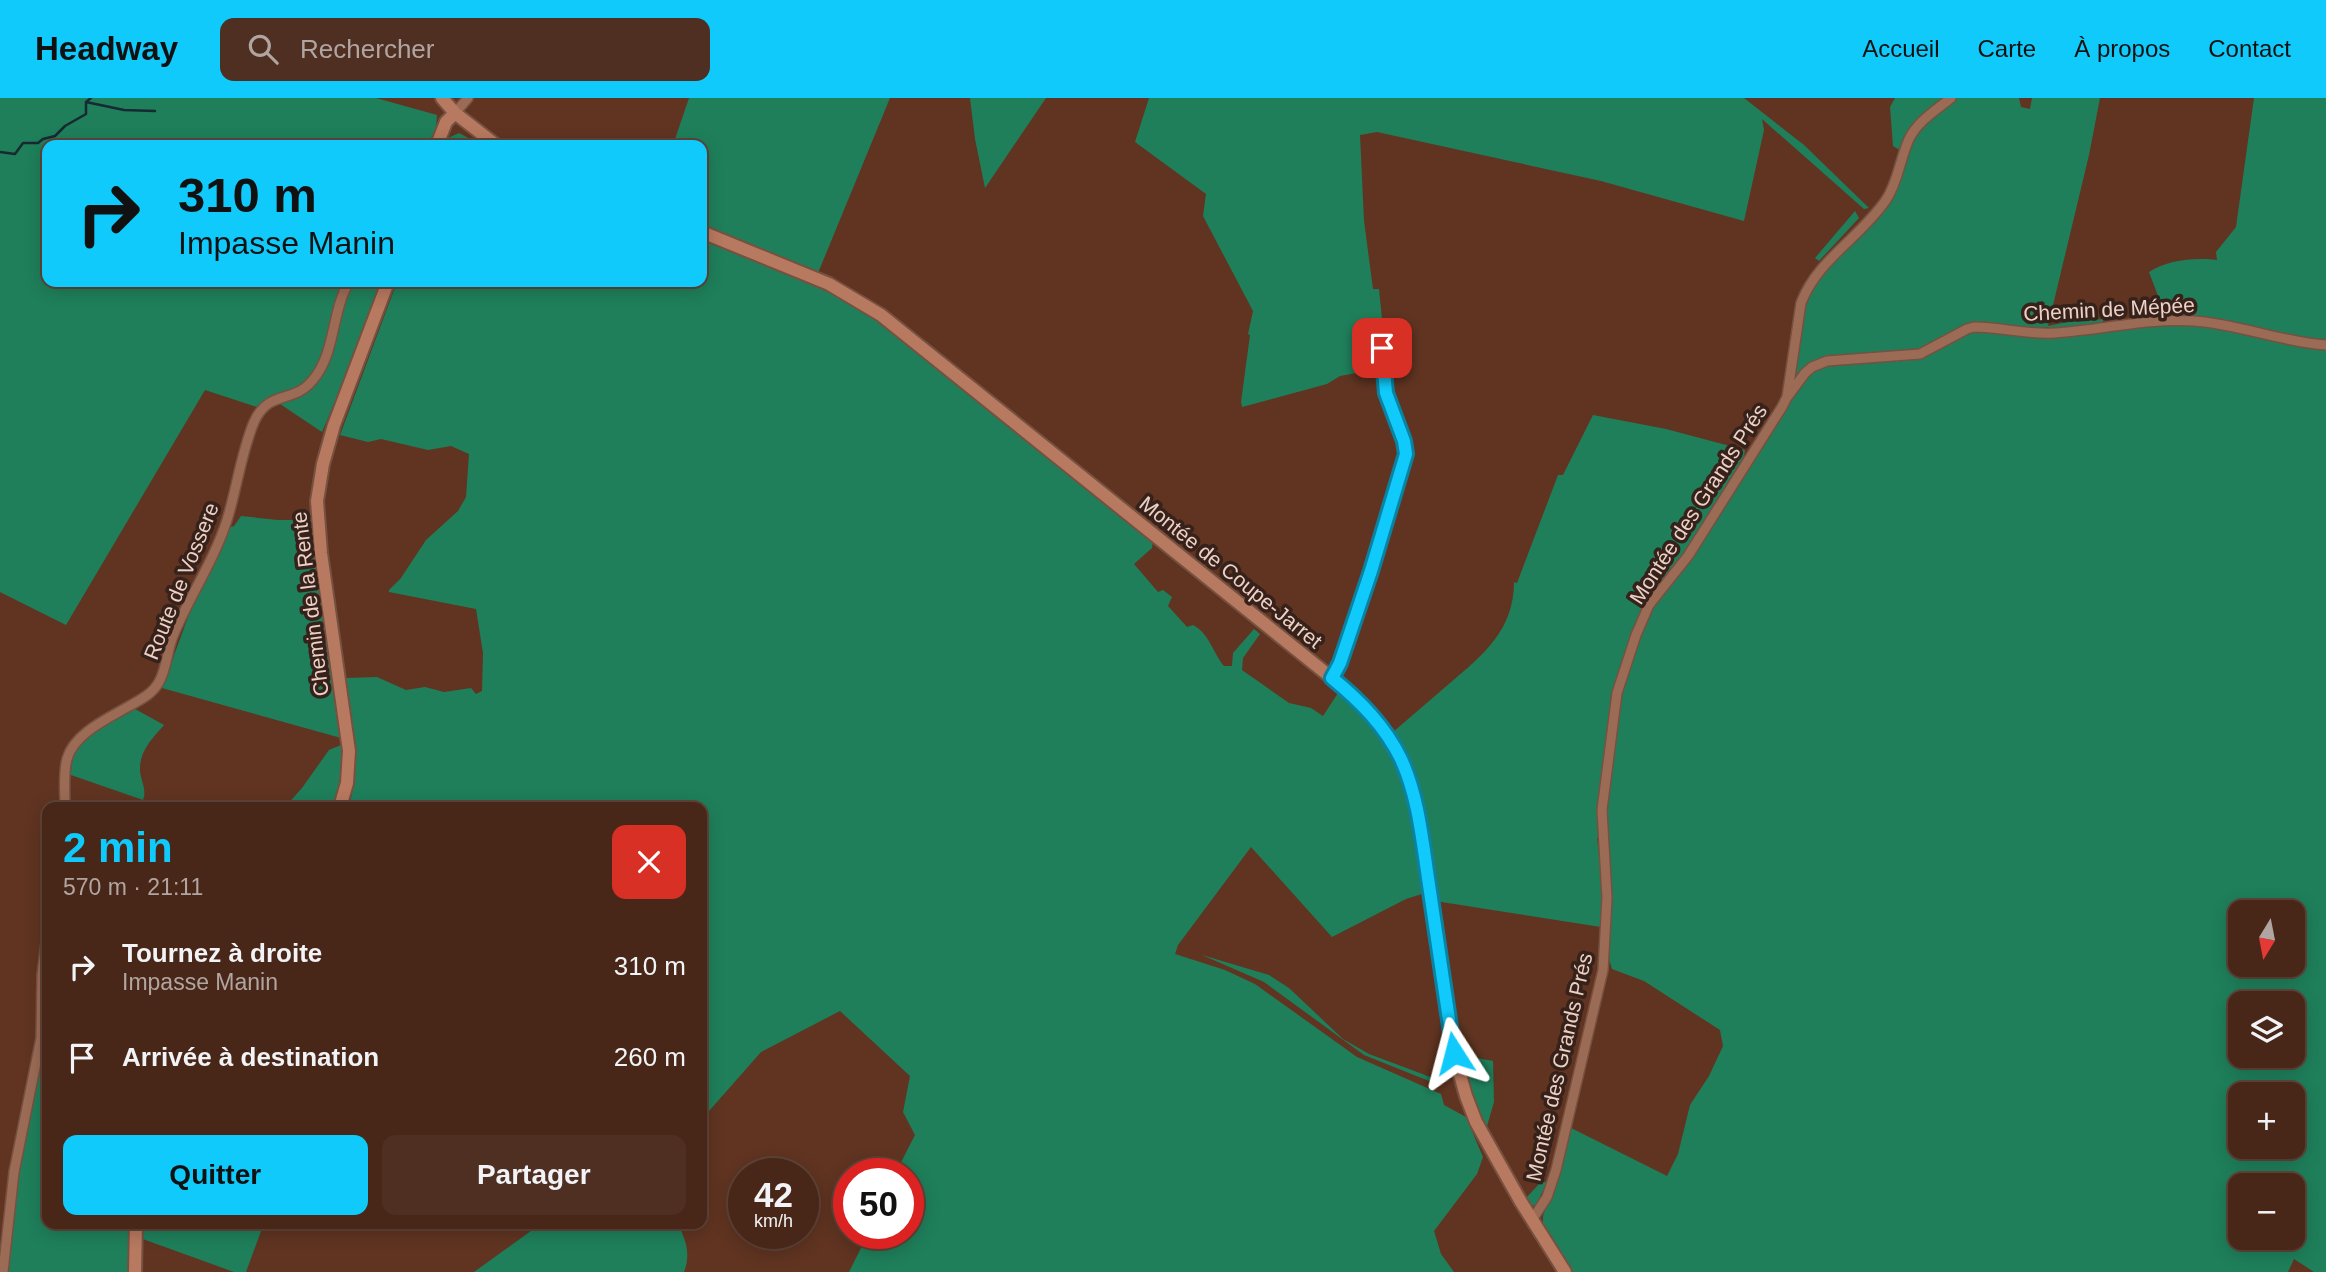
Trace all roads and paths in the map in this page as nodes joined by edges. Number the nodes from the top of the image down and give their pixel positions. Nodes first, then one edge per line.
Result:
1 (442, 98) edge
2 (468, 98) edge
3 (1951, 98) edge
4 (455, 113) junction
5 (439, 140) edge
6 (490, 140) edge
7 (707, 234) edge
8 (347, 287) edge
9 (386, 287) edge
10 (2326, 345) edge
11 (1382, 348) dead end
12 (1787, 397) junction
13 (1332, 678) junction
14 (65, 802) edge
15 (341, 802) edge
16 (42, 1006) edge
17 (1532, 1220) junction
18 (136, 1229) edge
19 (1561, 1269) edge
20 (2, 1272) edge
21 (135, 1272) edge

1 - 4 main road
2 - 4 street
3 - 12 street, Montée des Grands Prés
4 - 5 main road
4 - 6 main road
7 - 13 main road, Montée de Coupe-Jarret
8 - 14 street, Route de Vossere
9 - 15 main road, Chemin de la Rente
10 - 12 street, Chemin de Mépée
11 - 13 street
12 - 17 street, Montée des Grands Prés
13 - 17 main road, Montée de Coupe-Jarret
16 - 20 street
17 - 19 main road, Montée de Coupe-Jarret
18 - 21 main road

